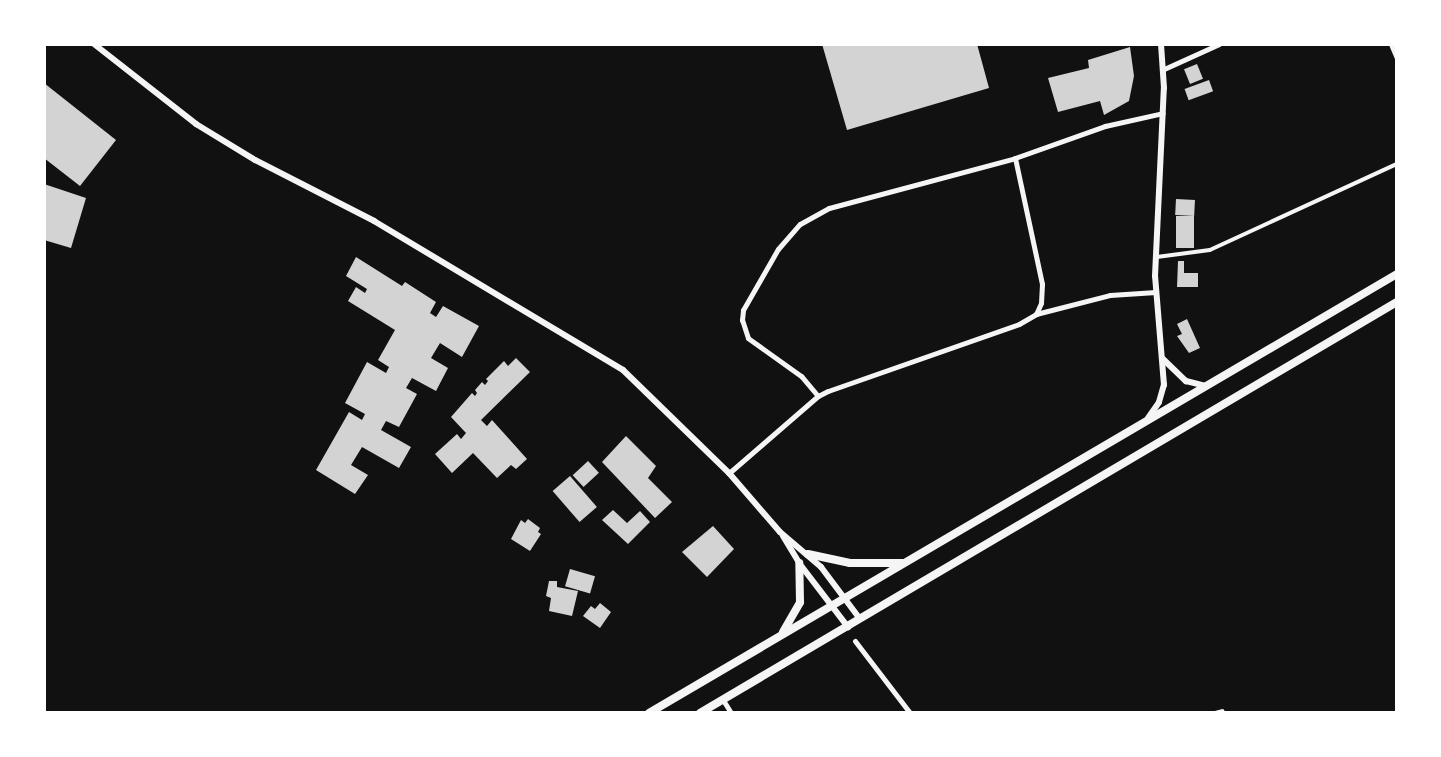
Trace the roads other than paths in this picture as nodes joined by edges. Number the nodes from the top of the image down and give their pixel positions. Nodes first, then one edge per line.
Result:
1 (94, 44) edge
2 (1161, 44) edge
3 (1219, 44) edge
4 (1391, 44) edge
5 (1397, 58) edge
6 (1164, 69) junction
7 (1163, 113) junction
8 (1015, 158) junction
9 (1397, 164) edge
10 (1155, 257) junction
11 (1397, 274) edge
12 (1156, 292) junction
13 (1397, 302) edge
14 (1036, 314) junction
15 (1163, 359) junction
16 (1206, 386) junction
17 (818, 397) junction
18 (1146, 422) junction
19 (729, 473) junction
20 (780, 532) junction
21 (808, 554) junction
22 (905, 562) junction
23 (799, 563) junction
24 (846, 597) junction
25 (832, 606) junction
26 (860, 619) junction
27 (848, 627) junction
28 (780, 636) junction
29 (855, 641) dead end
30 (723, 700) junction
31 (649, 713) edge
32 (700, 713) edge
33 (731, 713) edge
34 (910, 713) edge

1 - 19 street
2 - 6 street
3 - 6 street
4 - 5 street
6 - 7 street
7 - 8 street
7 - 10 street
8 - 14 street
8 - 17 street
9 - 10 street
10 - 12 street
11 - 16 main road
12 - 14 street
12 - 15 street
13 - 26 main road
14 - 17 street
15 - 16 street
15 - 18 street
16 - 18 main road
17 - 19 street
18 - 22 main road
19 - 20 street
20 - 21 street
20 - 23 street
21 - 22 main road
21 - 24 street
22 - 24 main road
23 - 25 street
23 - 28 main road
24 - 25 main road
24 - 26 street
25 - 27 street
25 - 28 main road
26 - 27 main road
27 - 30 main road
28 - 31 main road
29 - 34 street
30 - 32 main road
30 - 33 street

